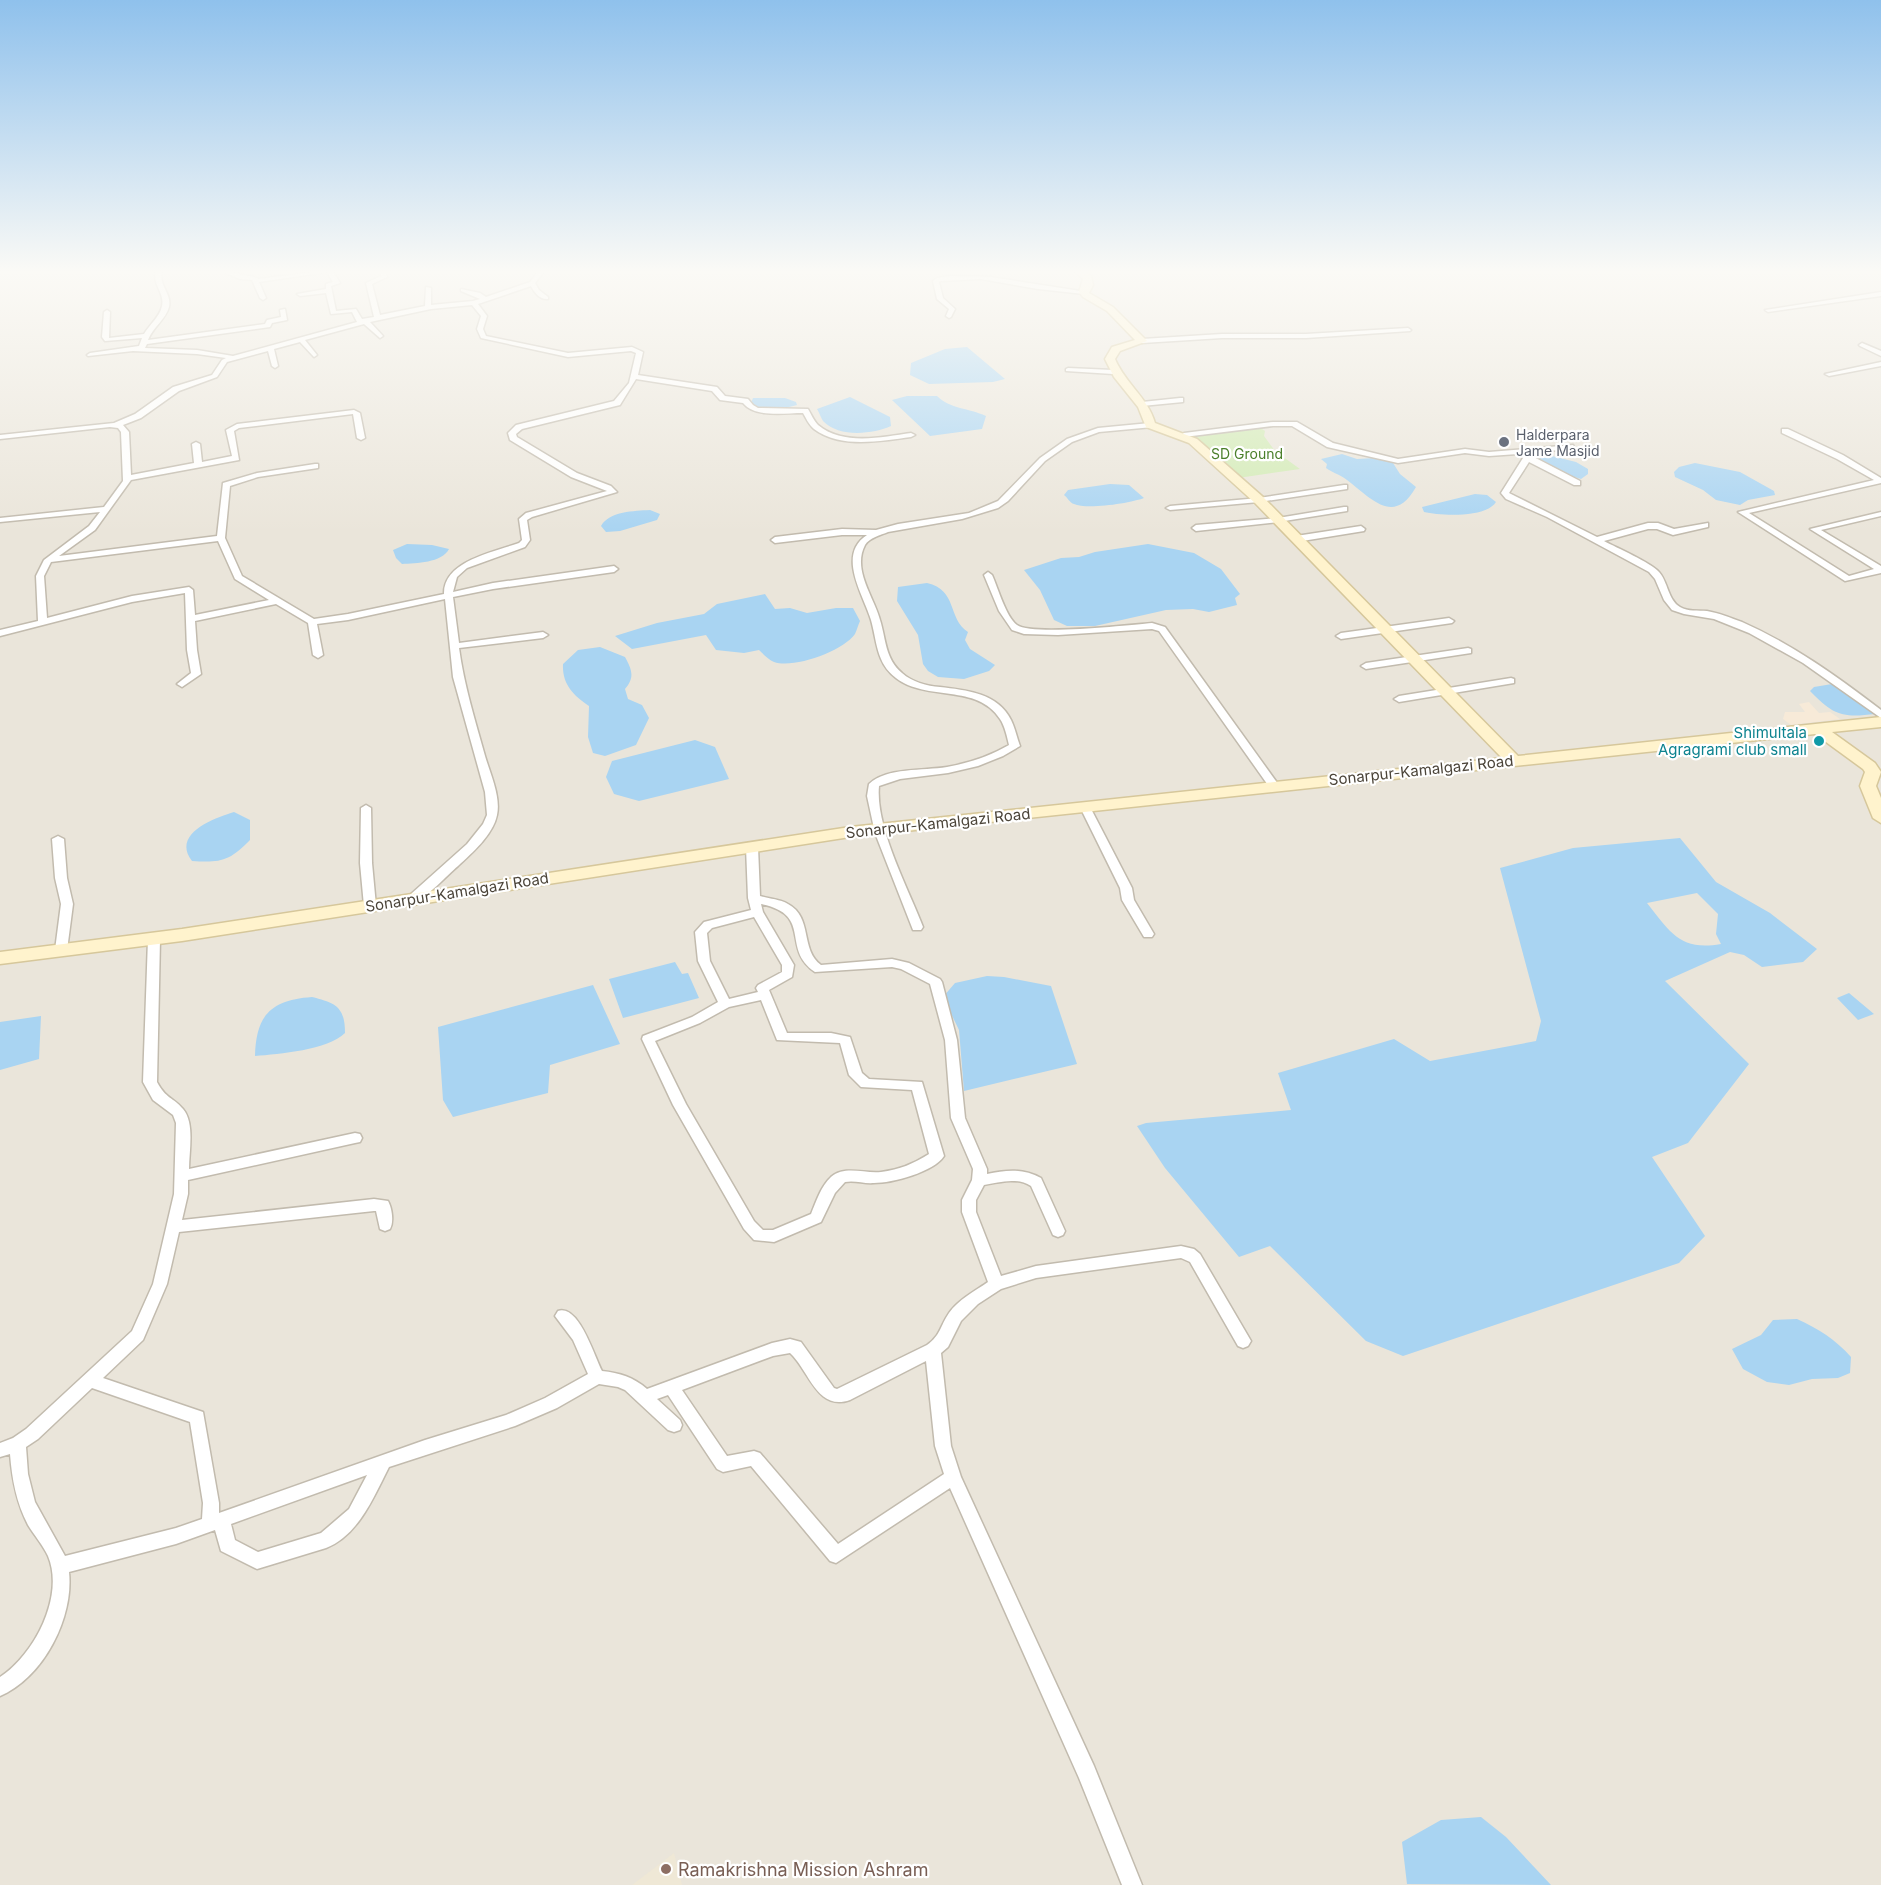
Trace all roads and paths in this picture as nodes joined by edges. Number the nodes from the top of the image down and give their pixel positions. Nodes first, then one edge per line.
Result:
1 (232, 358) edge
2 (273, 358) edge
3 (639, 358) edge
4 (1110, 358) edge
5 (1881, 364) edge
6 (275, 366) dead end
7 (1068, 370) dead end
8 (1113, 372) junction
9 (1829, 374) dead end
10 (634, 377) junction
11 (1180, 400) dead end
12 (1142, 404) junction
13 (1150, 424) junction
14 (116, 425) junction
15 (1785, 431) dead end
16 (911, 435) dead end
17 (1184, 435) junction
18 (0, 436) edge
19 (362, 438) dead end
20 (196, 444) dead end
21 (1570, 447) dead end
22 (1524, 455) junction
23 (198, 465) junction
24 (315, 466) dead end
25 (128, 478) junction
26 (1881, 481) edge
27 (1577, 483) dead end
28 (1344, 487) dead end
29 (1258, 500) junction
30 (1170, 508) dead end
31 (106, 509) junction
32 (1344, 509) dead end
33 (1881, 514) edge
34 (0, 520) edge
35 (1278, 520) junction
36 (1705, 525) dead end
37 (1196, 528) dead end
38 (1361, 529) dead end
39 (877, 533) junction
40 (221, 538) junction
41 (1296, 539) junction
42 (775, 540) dead end
43 (1596, 540) junction
44 (48, 560) junction
45 (614, 569) dead end
46 (1881, 570) edge
47 (988, 575) dead end
48 (448, 596) junction
49 (277, 601) junction
50 (190, 620) junction
51 (43, 621) junction
52 (1449, 621) dead end
53 (312, 622) junction
54 (1387, 630) junction
55 (0, 633) edge
56 (543, 635) dead end
57 (1341, 636) dead end
58 (454, 646) junction
59 (1468, 651) dead end
60 (318, 655) dead end
61 (1413, 659) junction
62 (1366, 666) dead end
63 (1510, 681) dead end
64 (182, 684) dead end
65 (1445, 692) junction
66 (1399, 699) dead end
67 (1881, 715) edge
68 (1881, 722) edge
69 (1820, 730) junction
70 (1513, 760) junction
71 (1877, 772) edge
72 (1274, 786) junction
73 (1085, 807) junction
74 (366, 808) dead end
75 (1880, 815) edge
76 (880, 829) junction
77 (58, 839) dead end
78 (752, 847) junction
79 (415, 897) junction
80 (756, 905) junction
81 (370, 906) junction
82 (917, 927) dead end
83 (1148, 934) dead end
84 (154, 939) junction
85 (61, 951) junction
86 (0, 958) edge
87 (765, 995) junction
88 (725, 1004) junction
89 (355, 1138) dead end
90 (182, 1176) junction
91 (980, 1180) junction
92 (385, 1225) dead end
93 (174, 1227) junction
94 (1058, 1231) dead end
95 (996, 1284) junction
96 (563, 1316) dead end
97 (1243, 1341) dead end
98 (933, 1350) junction
99 (597, 1377) junction
100 (90, 1380) junction
101 (672, 1388) junction
102 (645, 1397) junction
103 (674, 1425) dead end
104 (18, 1444) junction
105 (0, 1450) edge
106 (384, 1462) junction
107 (953, 1478) junction
108 (214, 1522) junction
109 (60, 1566) junction
110 (0, 1687) edge
111 (1132, 1885) edge

1 - 14 street
2 - 6 street
3 - 10 street
4 - 8 main road
5 - 9 street
7 - 8 street
8 - 12 main road
10 - 16 street
10 - 48 street
11 - 12 street
12 - 13 main road
13 - 17 main road
13 - 39 street
14 - 18 street
14 - 25 street
15 - 26 street
17 - 22 street
17 - 29 main road
19 - 23 street
20 - 23 street
21 - 22 street
22 - 27 street
22 - 43 street
23 - 25 street
24 - 40 street
25 - 31 street
26 - 46 street
28 - 29 street
29 - 30 street
29 - 35 main road
31 - 34 street
31 - 44 street
32 - 35 street
33 - 46 street
35 - 37 street
35 - 41 main road
36 - 43 street
38 - 41 street
39 - 42 street
39 - 76 street
40 - 44 street
40 - 49 street
41 - 54 main road
43 - 67 street
44 - 51 street
45 - 48 street
47 - 72 street
48 - 53 street
48 - 58 street
49 - 50 street
49 - 53 street
50 - 51 street
50 - 64 street
51 - 55 street
52 - 54 street
53 - 60 street
54 - 57 street
54 - 61 main road
56 - 58 street
58 - 79 street
59 - 61 street
61 - 62 street
61 - 65 main road
63 - 65 street
65 - 66 street
65 - 70 main road
68 - 69 main road, Sonarpur-Kamalgazi Road
69 - 70 main road, Sonarpur-Kamalgazi Road
69 - 71 main road
70 - 72 main road, Sonarpur-Kamalgazi Road
71 - 75 main road
72 - 73 main road, Sonarpur-Kamalgazi Road
73 - 76 main road, Sonarpur-Kamalgazi Road
73 - 83 street
74 - 81 street
76 - 78 main road, Sonarpur-Kamalgazi Road
76 - 82 street
77 - 85 street
78 - 79 main road, Sonarpur-Kamalgazi Road
78 - 80 street
79 - 81 main road, Sonarpur-Kamalgazi Road
80 - 87 street
80 - 88 street
80 - 91 street
81 - 84 main road, Sonarpur-Kamalgazi Road
84 - 85 main road, Sonarpur-Kamalgazi Road
84 - 90 street
85 - 86 main road, Sonarpur-Kamalgazi Road
87 - 88 street
87 - 88 street
89 - 90 street
90 - 93 street
91 - 94 street
91 - 95 street
92 - 93 street
93 - 100 street
95 - 97 street
95 - 98 street
96 - 99 street
98 - 101 street
98 - 107 street
99 - 102 street
99 - 106 street
100 - 104 street
100 - 108 street
101 - 102 street
101 - 107 street
102 - 103 street
104 - 105 street
104 - 109 street
106 - 108 street
106 - 108 street
107 - 111 street
108 - 109 street
109 - 110 street

